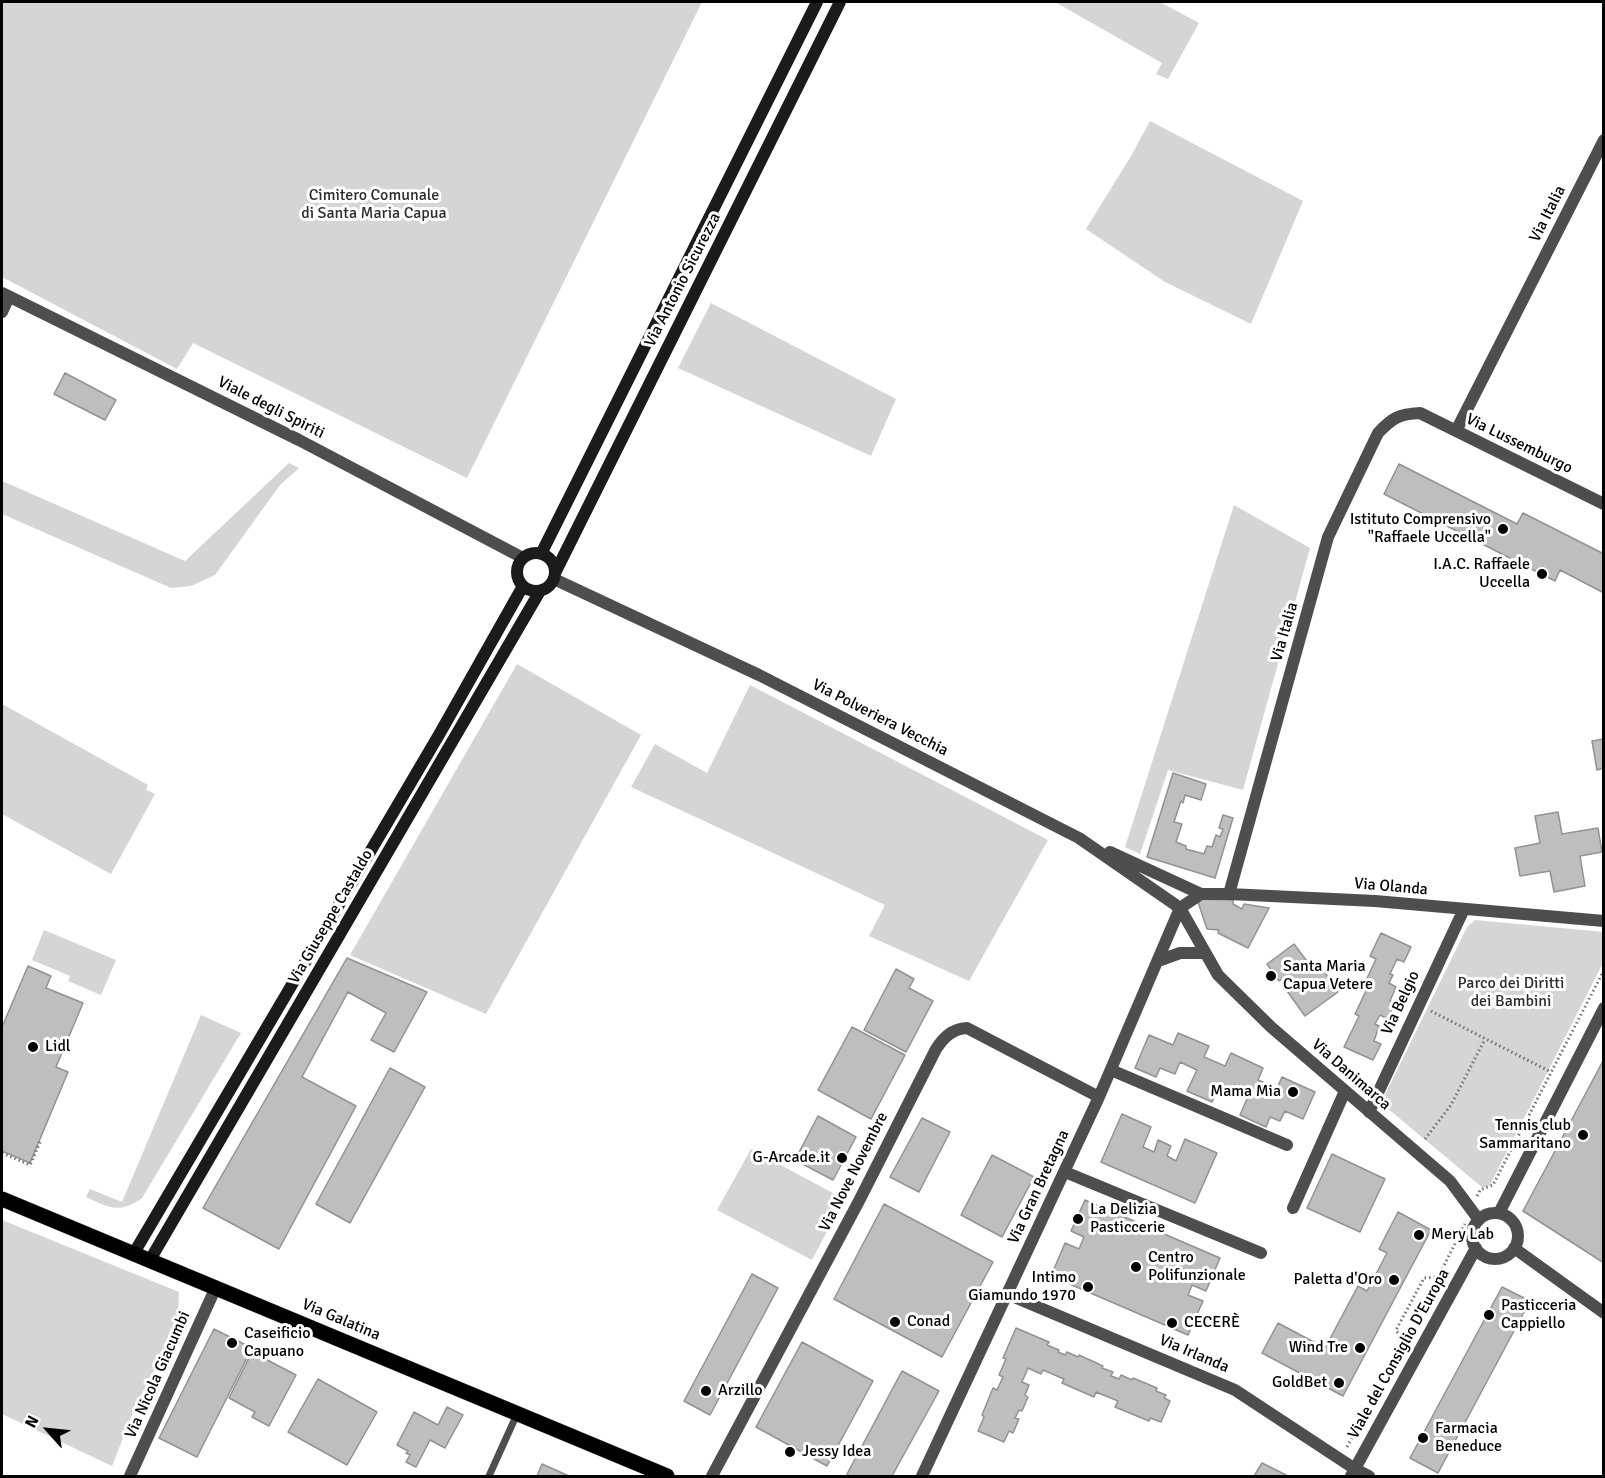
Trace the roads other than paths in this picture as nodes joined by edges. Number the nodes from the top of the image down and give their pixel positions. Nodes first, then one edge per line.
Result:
1 (817, 2) edge
2 (840, 2) edge
3 (1604, 140) edge
4 (5, 295) edge
5 (2, 312) edge
6 (1420, 412) joint
7 (1456, 431) junction
8 (1604, 504) edge
9 (541, 554) junction
10 (523, 558) junction
11 (554, 576) junction
12 (523, 586) junction
13 (540, 591) junction
14 (1079, 838) junction
15 (1201, 894) junction
16 (1229, 894) junction
17 (1180, 908) junction
18 (1464, 909) junction
19 (1604, 921) edge
20 (1205, 952) junction
21 (1158, 961) junction
22 (1604, 1008) edge
23 (1111, 1070) junction
24 (1345, 1091) junction
25 (1099, 1097) junction
26 (1369, 1112) junction
27 (1287, 1145) dead end
28 (1065, 1172) junction
29 (2, 1199) edge
30 (1293, 1208) dead end
31 (1499, 1214) junction
32 (1479, 1220) junction
33 (1476, 1248) junction
34 (1514, 1248) junction
35 (134, 1253) junction
36 (1260, 1253) dead end
37 (150, 1260) junction
38 (216, 1287) junction
39 (1007, 1294) junction
40 (1604, 1313) edge
41 (518, 1414) junction
42 (1353, 1473) edge
43 (134, 1475) edge
44 (489, 1476) edge
45 (667, 1476) edge
46 (712, 1476) edge
47 (922, 1476) edge
48 (1369, 1476) edge

1 - 9 street, Via Antonio Sicurezza
2 - 11 street, Via Antonio Sicurezza
3 - 7 street, Via Italia
4 - 5 street
4 - 10 street, Viale degli Spiriti
6 - 7 street, Via Lussemburgo
6 - 16 street, Via Italia
7 - 8 street, Via Lussemburgo
9 - 10 street
9 - 11 street
10 - 12 street
11 - 13 street
11 - 14 street, Via Polveriera Vecchia
12 - 13 street
12 - 35 street, Via Giuseppe Castaldo
13 - 37 street, Via Giuseppe Castaldo
14 - 15 street
14 - 17 street, Via Polveriera Vecchia
15 - 16 street, Via Olanda
15 - 17 street
16 - 18 street, Via Olanda
17 - 20 street, Via Danimarca
17 - 21 street, Via Gran Bretagna
18 - 19 street, Via Olanda
18 - 26 street, Via Belgio
20 - 21 street
20 - 24 street, Via Danimarca
21 - 23 street, Via Gran Bretagna
22 - 31 street
23 - 25 street, Via Gran Bretagna
23 - 27 street
24 - 26 street, Via Danimarca
24 - 30 street
25 - 28 street, Via Gran Bretagna
25 - 46 street, Via Nove Novembre
26 - 32 street, Via Danimarca
28 - 36 street
28 - 39 street, Via Gran Bretagna
29 - 35 main road, Via Galatina
31 - 32 street
31 - 34 street
32 - 33 street
33 - 34 street
33 - 42 street, Viale del Consiglio D'Europa
34 - 40 street
35 - 37 main road, Via Galatina
37 - 38 main road, Via Galatina
38 - 41 main road, Via Galatina
38 - 43 street, Via Nicola Giacumbi
39 - 42 street, Via Irlanda
39 - 47 street, Via Gran Bretagna
41 - 44 lane
41 - 45 main road, Via Galatina
42 - 48 street, Via Irlanda

